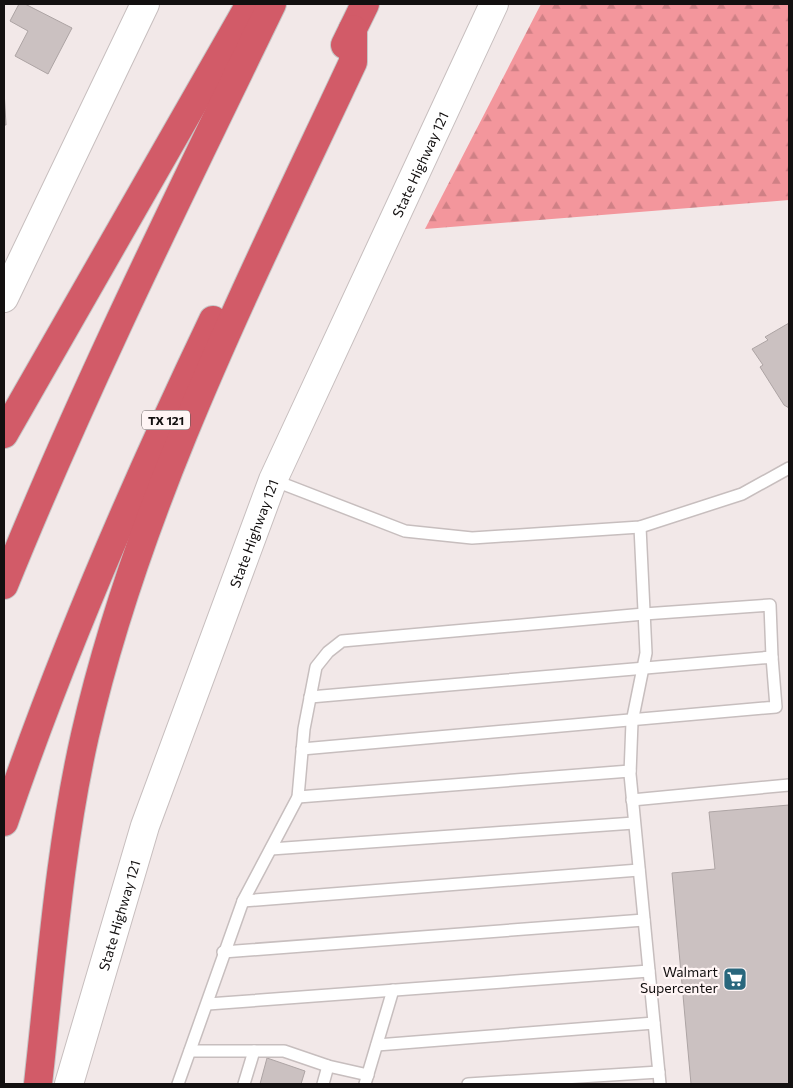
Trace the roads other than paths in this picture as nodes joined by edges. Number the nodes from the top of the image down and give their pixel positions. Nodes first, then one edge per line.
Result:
1 (146, 4) edge
2 (250, 4) edge
3 (272, 4) edge
4 (365, 4) edge
5 (494, 4) edge
6 (353, 29) junction
7 (4, 298) edge
8 (4, 434) edge
9 (789, 468) edge
10 (273, 480) junction
11 (640, 527) junction
12 (4, 585) edge
13 (644, 614) junction
14 (772, 657) junction
15 (644, 669) junction
16 (310, 697) junction
17 (632, 722) junction
18 (302, 749) junction
19 (630, 771) junction
20 (789, 785) edge
21 (298, 797) junction
22 (632, 800) junction
23 (4, 822) edge
24 (634, 822) junction
25 (270, 849) junction
26 (639, 870) junction
27 (243, 901) junction
28 (644, 920) junction
29 (223, 952) junction
30 (649, 971) junction
31 (393, 990) junction
32 (208, 1004) junction
33 (654, 1023) junction
34 (377, 1045) junction
35 (190, 1051) junction
36 (254, 1052) junction
37 (328, 1066) junction
38 (659, 1072) junction
39 (367, 1080) edge
40 (38, 1084) edge
41 (69, 1084) edge
42 (178, 1084) edge
43 (244, 1084) edge
44 (323, 1084) edge
45 (468, 1084) edge
46 (660, 1084) edge

1 - 7 main road
2 - 8 highway
3 - 12 highway
4 - 6 highway, TX 121
5 - 10 main road, State Highway 121
6 - 23 highway, TX 121
6 - 40 highway
9 - 11 lane
10 - 11 lane
10 - 41 main road, State Highway 121
11 - 13 lane
13 - 14 lane
13 - 15 lane
13 - 16 lane
14 - 15 lane
14 - 17 lane
15 - 16 lane
15 - 17 lane
16 - 18 lane
17 - 18 lane
17 - 19 lane
18 - 21 lane
19 - 21 lane
19 - 22 lane
20 - 22 lane
21 - 25 lane
22 - 24 lane
24 - 25 lane
24 - 26 lane
25 - 27 lane
26 - 27 lane
26 - 28 lane
27 - 29 lane
28 - 29 lane
28 - 30 lane
29 - 32 lane
30 - 31 lane
30 - 33 lane
31 - 32 lane
31 - 34 lane
32 - 35 lane
33 - 34 lane
33 - 38 lane
34 - 39 lane
35 - 36 lane
35 - 42 lane
36 - 37 lane
36 - 43 lane
37 - 39 lane
37 - 44 lane
38 - 45 lane
38 - 46 lane

